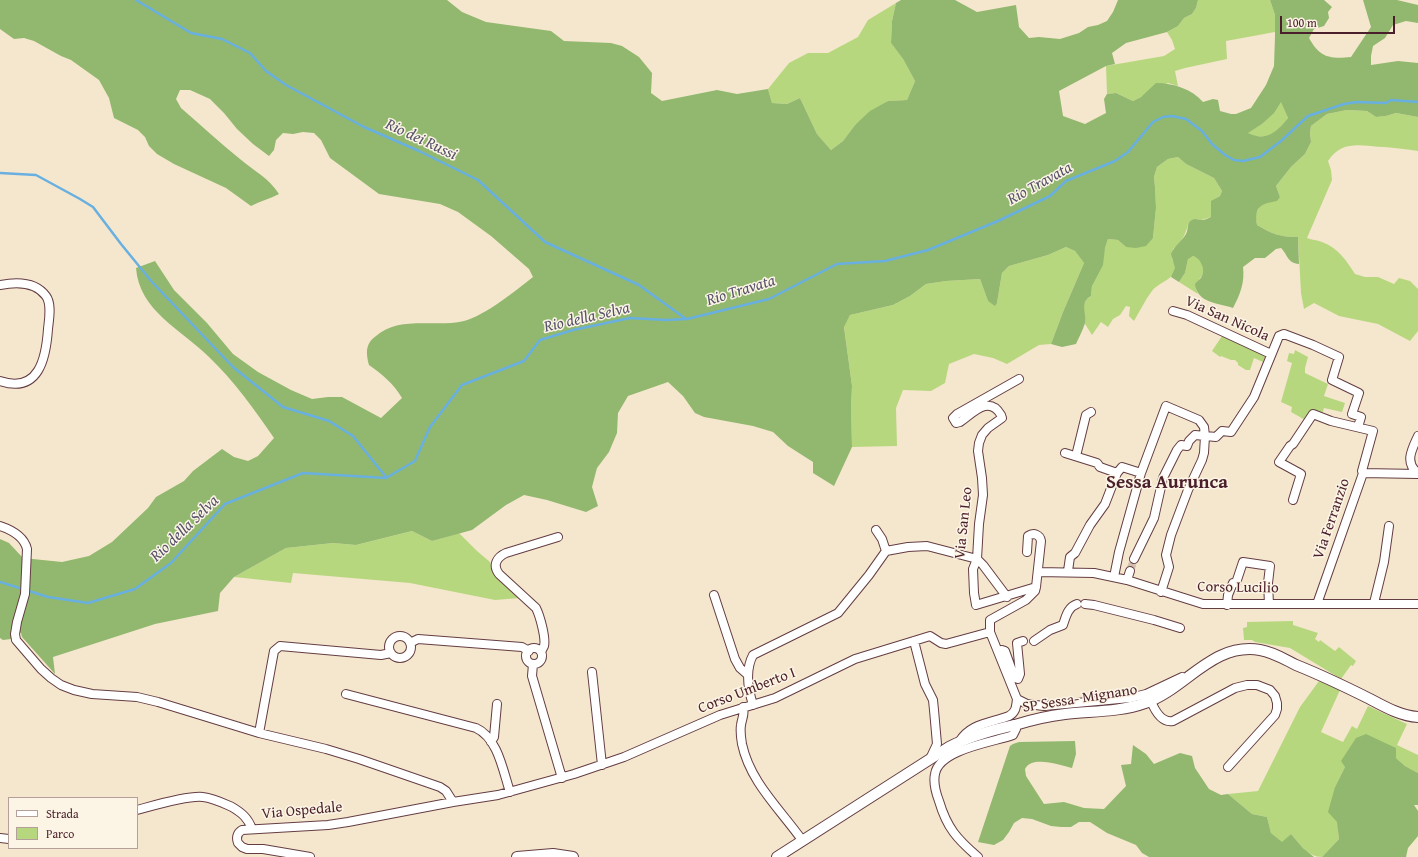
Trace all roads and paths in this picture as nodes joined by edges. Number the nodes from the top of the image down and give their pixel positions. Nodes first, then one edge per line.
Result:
1 (0, 284) edge
2 (1173, 311) dead end
3 (1271, 354) junction
4 (1019, 379) dead end
5 (0, 381) edge
6 (1091, 412) dead end
7 (1358, 428) junction
8 (1205, 436) junction
9 (1418, 436) edge
10 (1065, 452) dead end
11 (1076, 456) junction
12 (1117, 473) junction
13 (1141, 473) junction
14 (1363, 473) junction
15 (1418, 473) edge
16 (1292, 500) dead end
17 (0, 526) edge
18 (1389, 526) dead end
19 (876, 530) dead end
20 (558, 536) dead end
21 (886, 551) junction
22 (1027, 552) dead end
23 (977, 559) junction
24 (1134, 559) tunnel mouth
25 (1130, 571) tunnel mouth
26 (1038, 572) junction
27 (1068, 572) junction
28 (1114, 577) junction
29 (1127, 580) junction
30 (1036, 588) junction
31 (1161, 592) junction
32 (714, 595) dead end
33 (1007, 597) junction
34 (1374, 603) junction
35 (1269, 604) junction
36 (1317, 604) junction
37 (1418, 604) edge
38 (1227, 605) junction
39 (1180, 628) dead end
40 (990, 632) junction
41 (914, 641) junction
42 (1023, 641) dead end
43 (1034, 641) dead end
44 (410, 643) junction
45 (529, 651) junction
46 (998, 651) junction
47 (541, 652) junction
48 (391, 653) junction
49 (533, 664) junction
50 (592, 672) dead end
51 (1193, 672) junction
52 (748, 675) junction
53 (346, 694) dead end
54 (1017, 699) junction
55 (1151, 701) junction
56 (497, 704) dead end
57 (753, 705) junction
58 (744, 707) junction
59 (1418, 716) edge
60 (1015, 724) junction
61 (259, 733) junction
62 (492, 742) junction
63 (959, 742) junction
64 (929, 761) junction
65 (602, 765) junction
66 (1228, 767) dead end
67 (562, 778) junction
68 (510, 792) junction
69 (452, 802) junction
70 (138, 810) edge
71 (252, 829) junction
72 (802, 840) junction
73 (310, 857) edge
74 (517, 857) edge
75 (573, 857) edge
76 (777, 857) edge
77 (978, 857) edge

1 - 5 street
2 - 3 street, Via San Nicola
3 - 7 street
3 - 8 street
4 - 23 street, Via San Leo
6 - 11 street
7 - 14 street
7 - 16 street
8 - 13 street
8 - 24 street
8 - 31 street
9 - 15 street
10 - 11 street
11 - 12 street
12 - 13 street
12 - 27 street
13 - 28 street
14 - 15 street, Via Ferranzio
14 - 36 street, Via Ferranzio
17 - 61 street
18 - 34 street
19 - 21 street
20 - 47 street
21 - 23 street
21 - 52 street
22 - 26 street
23 - 33 street
23 - 33 street, Via San Leo
25 - 29 street
26 - 27 street, Corso Lucilio
26 - 30 street
27 - 28 street, Corso Lucilio
28 - 29 street, Corso Lucilio
29 - 31 street, Corso Lucilio
30 - 33 street
30 - 40 street
31 - 38 street, Corso Lucilio
32 - 52 street
34 - 36 street, Corso Lucilio
34 - 37 street, Corso Lucilio
35 - 36 street, Corso Lucilio
35 - 38 street, Corso Lucilio
35 - 38 street
39 - 43 street
40 - 41 street, Corso Umberto I
40 - 46 street
41 - 57 street, Corso Umberto I
41 - 64 street
42 - 46 street
44 - 45 street
44 - 48 street
44 - 48 street
45 - 47 street
45 - 49 street
46 - 54 street
47 - 49 street
48 - 61 street
49 - 67 street
50 - 65 street
51 - 54 street
51 - 55 street, SP Sessa- Mignano
51 - 59 street, SP Sessa- Mignano
52 - 57 street
53 - 62 street
54 - 63 street
55 - 60 street, SP Sessa- Mignano
55 - 66 street
56 - 62 street
57 - 58 street, Corso Umberto I
58 - 65 street, Corso Umberto I
58 - 72 street
60 - 63 street, SP Sessa- Mignano
60 - 77 street
61 - 69 street
62 - 68 street
63 - 64 street, SP Sessa- Mignano
64 - 72 street, SP Sessa- Mignano
65 - 67 street, Corso Umberto I
67 - 68 street, Corso Umberto I
68 - 69 street, Corso Umberto I
69 - 71 street, Via Ospedale
70 - 71 street
71 - 73 street, Via Ospedale
72 - 76 street, SP Sessa- Mignano
74 - 75 street

